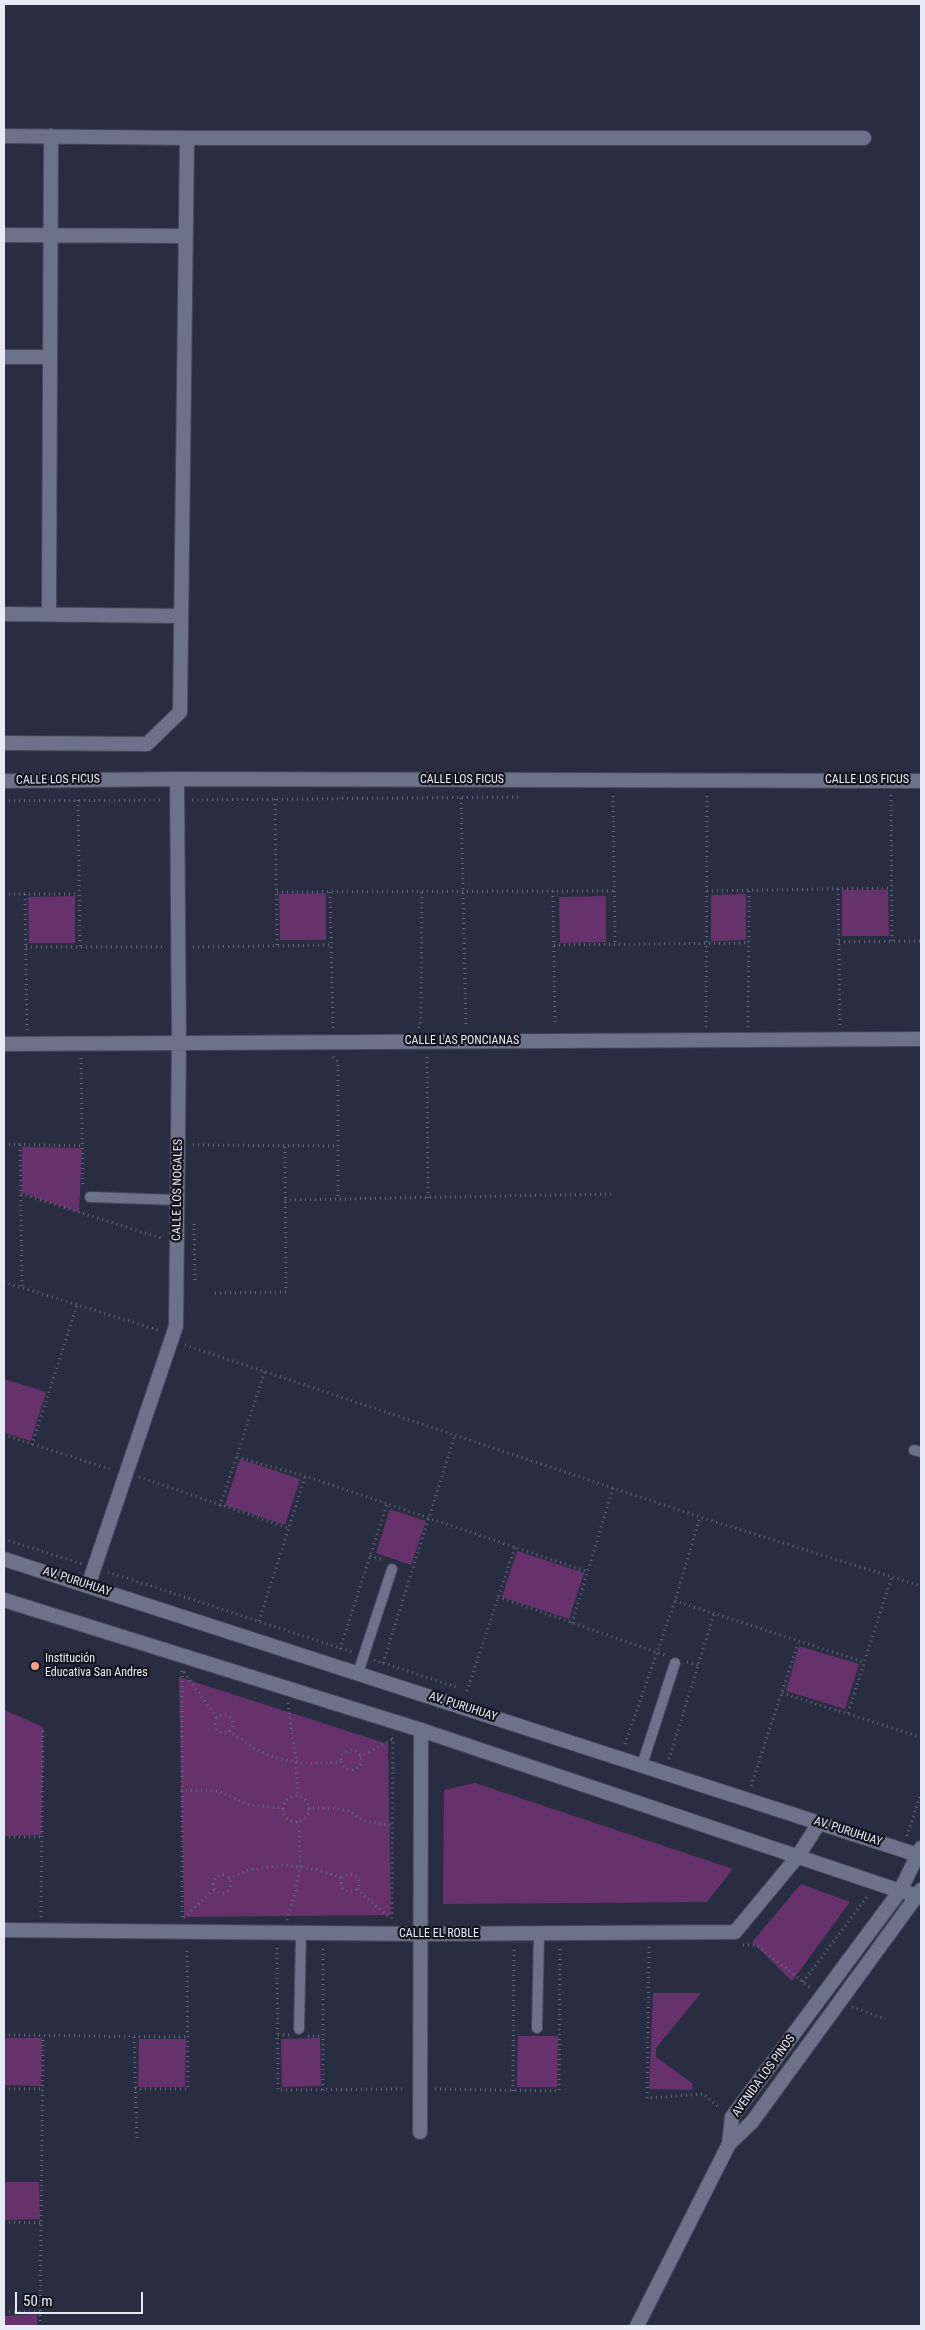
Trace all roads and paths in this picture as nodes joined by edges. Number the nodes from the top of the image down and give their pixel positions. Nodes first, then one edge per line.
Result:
1 (4, 136) edge
2 (51, 136) junction
3 (187, 138) junction
4 (864, 138) dead end
5 (4, 235) edge
6 (51, 236) junction
7 (186, 236) junction
8 (4, 356) edge
9 (50, 357) junction
10 (4, 614) edge
11 (49, 614) junction
12 (181, 616) junction
13 (4, 743) edge
14 (177, 779) junction
15 (4, 781) edge
16 (921, 781) edge
17 (891, 794) dead end
18 (707, 795) dead end
19 (613, 796) dead end
20 (461, 798) dead end
21 (275, 799) dead end
22 (4, 800) edge
23 (78, 800) junction
24 (177, 800) junction
25 (892, 888) junction
26 (838, 889) junction
27 (749, 890) junction
28 (553, 891) junction
29 (614, 891) junction
30 (707, 891) junction
31 (277, 892) junction
32 (330, 892) junction
33 (422, 892) junction
34 (462, 892) junction
35 (4, 894) edge
36 (25, 894) junction
37 (78, 894) junction
38 (921, 941) edge
39 (839, 942) junction
40 (892, 942) junction
41 (706, 943) junction
42 (748, 943) junction
43 (615, 944) junction
44 (332, 945) junction
45 (554, 945) junction
46 (277, 946) junction
47 (26, 947) junction
48 (164, 947) dead end
49 (190, 947) dead end
50 (80, 948) junction
51 (840, 1027) dead end
52 (706, 1028) dead end
53 (748, 1028) dead end
54 (466, 1029) dead end
55 (555, 1029) dead end
56 (418, 1031) dead end
57 (27, 1033) dead end
58 (921, 1039) edge
59 (332, 1041) junction
60 (179, 1042) junction
61 (4, 1044) edge
62 (420, 1056) dead end
63 (80, 1058) dead end
64 (4, 1144) edge
65 (20, 1145) junction
66 (193, 1145) dead end
67 (83, 1146) junction
68 (338, 1146) junction
69 (285, 1147) junction
70 (21, 1194) junction
71 (612, 1194) dead end
72 (428, 1198) junction
73 (85, 1199) junction
74 (177, 1200) junction
75 (286, 1200) junction
76 (338, 1200) junction
77 (83, 1214) junction
78 (168, 1241) dead end
79 (4, 1282) edge
80 (22, 1288) junction
81 (215, 1293) dead end
82 (77, 1305) junction
83 (166, 1335) junction
84 (265, 1371) junction
85 (4, 1435) edge
86 (455, 1435) junction
87 (32, 1445) junction
88 (237, 1457) junction
89 (116, 1470) dead end
90 (305, 1476) junction
91 (139, 1477) dead end
92 (613, 1488) junction
93 (387, 1504) junction
94 (220, 1506) junction
95 (700, 1517) junction
96 (429, 1518) junction
97 (288, 1528) junction
98 (4, 1539) edge
99 (515, 1547) junction
100 (4, 1559) edge
101 (85, 1565) dead end
102 (392, 1569) dead end
103 (108, 1572) dead end
104 (588, 1572) junction
105 (892, 1576) junction
106 (88, 1586) junction
107 (921, 1586) edge
108 (498, 1597) junction
109 (4, 1600) edge
110 (675, 1601) junction
111 (714, 1613) junction
112 (259, 1621) junction
113 (572, 1623) junction
114 (798, 1643) junction
115 (340, 1648) junction
116 (657, 1652) junction
117 (355, 1653) dead end
118 (677, 1660) junction
119 (864, 1662) junction
120 (383, 1663) dead end
121 (698, 1665) junction
122 (182, 1667) junction
123 (191, 1670) dead end
124 (358, 1673) junction
125 (467, 1691) dead end
126 (782, 1693) junction
127 (279, 1700) dead end
128 (288, 1703) junction
129 (296, 1706) dead end
130 (848, 1713) junction
131 (218, 1718) junction
132 (43, 1727) dead end
133 (420, 1730) junction
134 (229, 1731) junction
135 (385, 1736) dead end
136 (921, 1737) edge
137 (393, 1739) junction
138 (625, 1744) dead end
139 (360, 1757) junction
140 (669, 1759) dead end
141 (296, 1762) junction
142 (341, 1762) junction
143 (642, 1765) junction
144 (751, 1786) dead end
145 (181, 1790) junction
146 (921, 1794) edge
147 (298, 1797) junction
148 (283, 1808) junction
149 (308, 1808) junction
150 (299, 1821) junction
151 (819, 1822) junction
152 (393, 1824) junction
153 (4, 1837) edge
154 (42, 1837) junction
155 (907, 1837) dead end
156 (921, 1853) edge
157 (798, 1856) junction
158 (300, 1866) junction
159 (343, 1878) junction
160 (229, 1879) junction
161 (877, 1883) junction
162 (357, 1888) junction
163 (214, 1889) junction
164 (900, 1891) junction
165 (920, 1894) edge
166 (286, 1920) junction
167 (173, 1921) dead end
168 (383, 1921) dead end
169 (392, 1921) junction
170 (187, 1924) junction
171 (277, 1927) junction
172 (298, 1927) junction
173 (4, 1930) edge
174 (41, 1930) junction
175 (324, 1933) junction
176 (539, 1933) junction
177 (420, 1934) junction
178 (737, 1945) dead end
179 (639, 1946) dead end
180 (649, 1946) junction
181 (659, 1946) dead end
182 (570, 1947) dead end
183 (552, 1948) dead end
184 (560, 1948) junction
185 (514, 1949) dead end
186 (803, 1982) junction
187 (821, 1997) junction
188 (840, 2003) junction
189 (884, 2019) dead end
190 (537, 2028) dead end
191 (299, 2029) dead end
192 (4, 2035) edge
193 (43, 2036) junction
194 (134, 2037) junction
195 (188, 2037) junction
196 (4, 2089) edge
197 (42, 2089) junction
198 (135, 2090) junction
199 (278, 2090) dead end
200 (323, 2090) dead end
201 (513, 2091) dead end
202 (559, 2091) dead end
203 (732, 2118) junction
204 (420, 2132) dead end
205 (137, 2141) dead end
206 (729, 2144) junction
207 (4, 2222) edge
208 (41, 2223) junction
209 (4, 2312) edge
210 (40, 2312) junction
211 (40, 2326) edge
212 (637, 2326) edge

1 - 2 street
2 - 3 street
2 - 6 street
3 - 4 street
3 - 7 street
5 - 6 street
6 - 7 street
6 - 9 street
7 - 12 street
8 - 9 street
9 - 11 street
10 - 11 street
11 - 12 street
12 - 13 street
14 - 15 street, CALLE LOS FICUS
14 - 16 street, CALLE LOS FICUS
14 - 24 street, CALLE LOS NOGALES
17 - 25 path
18 - 30 path
19 - 29 path
20 - 34 path
21 - 31 path
22 - 23 path
23 - 24 path
23 - 37 path
24 - 60 street, CALLE LOS NOGALES
25 - 26 path
25 - 40 path
26 - 27 path
26 - 39 path
27 - 30 path
27 - 42 path
28 - 29 path
28 - 34 path
28 - 45 path
29 - 43 path
30 - 41 path
31 - 32 path
31 - 46 path
32 - 33 path
32 - 44 path
33 - 34 path
33 - 56 path
34 - 54 path
35 - 36 path
36 - 37 path
36 - 47 path
37 - 50 path
38 - 40 path
39 - 40 path
39 - 51 path
41 - 42 path
41 - 43 path
41 - 52 path
42 - 53 path
43 - 45 path
44 - 46 path
44 - 59 path
45 - 55 path
46 - 49 path
47 - 50 path
47 - 57 path
48 - 50 path
58 - 59 street, CALLE LAS PONCIANAS
59 - 60 street, CALLE LAS PONCIANAS
59 - 68 path
60 - 61 street, CALLE LAS PONCIANAS
60 - 74 street, CALLE LOS NOGALES
62 - 72 path
63 - 67 path
64 - 65 path
65 - 67 path
65 - 70 path
66 - 69 path
67 - 73 path
68 - 69 path
68 - 76 path
69 - 75 path
70 - 77 path
70 - 80 path
71 - 72 path
72 - 76 path
73 - 74 lane
73 - 77 path
74 - 83 street, CALLE LOS NOGALES
75 - 76 path
75 - 81 path
77 - 78 path
79 - 80 path
80 - 82 path
82 - 83 path
82 - 87 path
83 - 84 path
83 - 106 street, CALLE LOS NOGALES
84 - 86 path
84 - 88 path
85 - 87 path
86 - 92 path
86 - 96 path
87 - 89 path
88 - 90 path
88 - 94 path
90 - 93 path
90 - 97 path
91 - 94 path
92 - 95 path
92 - 104 path
93 - 96 path
93 - 115 path
94 - 97 path
95 - 105 path
95 - 110 path
96 - 99 path
96 - 120 path
97 - 112 path
98 - 101 path
99 - 104 path
99 - 108 path
100 - 106 street, AV. PURUHUAY
102 - 124 lane
103 - 112 path
104 - 113 path
105 - 107 path
105 - 119 path
106 - 124 street, AV. PURUHUAY
108 - 113 path
108 - 125 path
109 - 133 street
110 - 111 path
110 - 116 path
111 - 114 path
111 - 121 path
112 - 115 path
113 - 116 path
114 - 119 path
114 - 126 path
115 - 117 path
116 - 118 path
116 - 138 path
118 - 121 path
118 - 143 lane
119 - 130 path
121 - 140 path
122 - 123 path
122 - 131 path
122 - 145 path
124 - 143 street, AV. PURUHUAY
126 - 130 path
126 - 144 path
127 - 128 path
128 - 129 path
128 - 141 path
130 - 136 path
131 - 134 path
131 - 134 path
132 - 154 path
133 - 157 street
133 - 177 street
134 - 141 path
135 - 137 path
137 - 139 path
137 - 152 path
139 - 142 path
139 - 142 path
141 - 142 path
141 - 147 path
143 - 151 street, AV. PURUHUAY
145 - 148 path
145 - 170 path
146 - 155 path
147 - 148 path
147 - 149 path
148 - 150 path
149 - 150 path
149 - 152 path
150 - 158 path
151 - 156 street, AV. PURUHUAY
151 - 157 street, CALLE EL ROBLE
152 - 169 path
153 - 154 path
154 - 174 path
156 - 164 street, AVENIDA LOS PINOS
157 - 161 street
157 - 176 street, CALLE EL ROBLE
158 - 159 path
158 - 160 path
158 - 166 path
159 - 162 path
159 - 162 path
160 - 163 path
160 - 163 path
161 - 164 street
161 - 186 path
162 - 169 path
163 - 170 path
164 - 165 street
164 - 187 street, AVENIDA LOS PINOS
165 - 188 street, AVENIDA LOS PINOS
166 - 171 path
166 - 172 path
167 - 170 path
168 - 169 path
170 - 171 street, CALLE EL ROBLE
170 - 174 street, CALLE EL ROBLE
170 - 195 path
171 - 172 street, CALLE EL ROBLE
171 - 199 path
172 - 175 street, CALLE EL ROBLE
172 - 191 lane
173 - 174 street, CALLE EL ROBLE
175 - 177 street, CALLE EL ROBLE
175 - 200 path
176 - 177 street, CALLE EL ROBLE
176 - 190 lane
177 - 204 street
178 - 186 path
179 - 180 path
180 - 181 path
180 - 203 path
182 - 184 path
183 - 184 path
184 - 202 path
185 - 201 path
186 - 187 path
187 - 203 street, AVENIDA LOS PINOS
188 - 189 path
188 - 206 street, AVENIDA LOS PINOS
192 - 193 path
193 - 194 path
193 - 197 path
194 - 195 path
194 - 198 path
195 - 198 path
196 - 197 path
197 - 208 path
198 - 205 path
203 - 206 street, AVENIDA LOS PINOS
206 - 212 street
207 - 208 path
208 - 210 path
209 - 210 path
210 - 211 path

